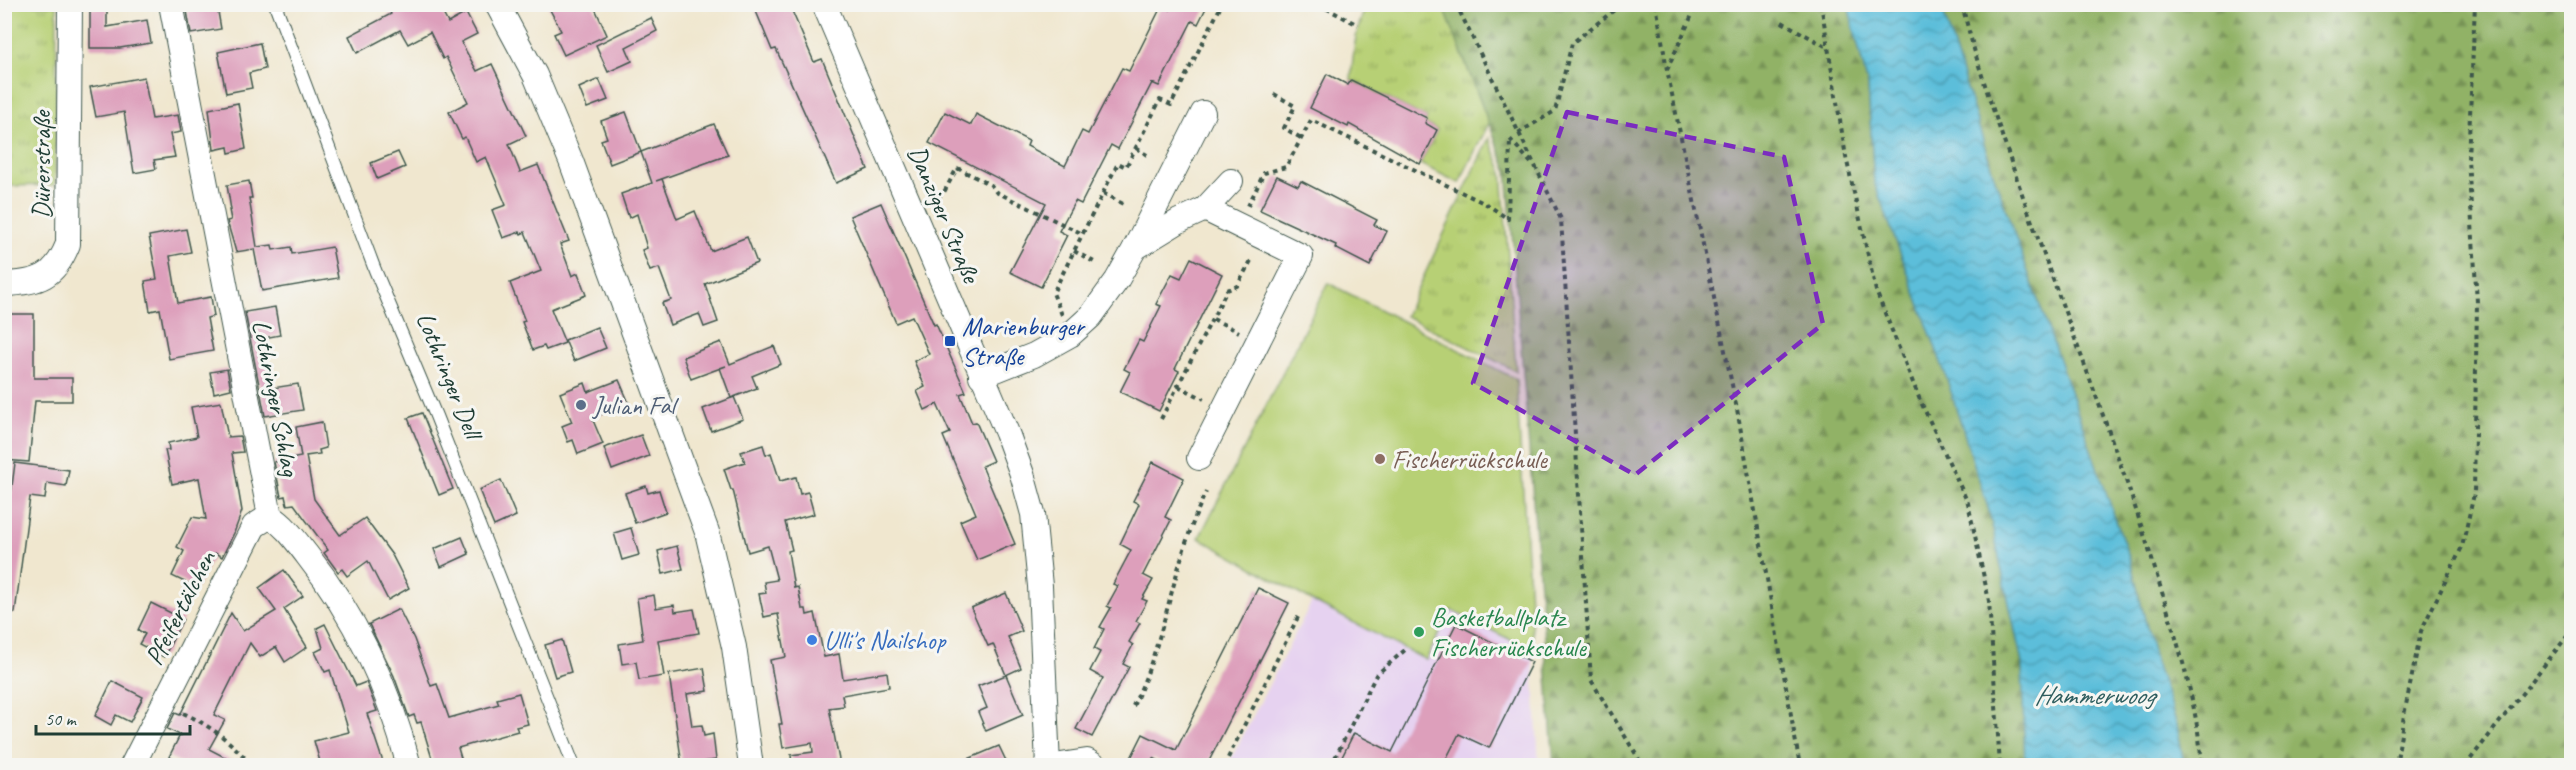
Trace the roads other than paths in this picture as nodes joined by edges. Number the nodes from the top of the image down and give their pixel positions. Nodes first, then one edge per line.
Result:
1 (70, 4) edge
2 (171, 4) edge
3 (275, 4) edge
4 (497, 4) edge
5 (824, 4) edge
6 (1203, 113) dead end
7 (1231, 181) dead end
8 (1205, 209) junction
9 (1135, 248) junction
10 (4, 284) edge
11 (981, 376) junction
12 (1199, 458) dead end
13 (270, 516) junction
14 (132, 765) edge
15 (409, 765) edge
16 (574, 765) edge
17 (751, 765) edge
18 (1048, 765) edge
19 (1054, 765) edge
20 (1095, 765) edge

1 - 10 street, Dürerstraße
2 - 13 street, Lothringer Schlag
3 - 16 lane, Lothringer Dell
4 - 17 street
5 - 11 street, Danziger Straße
6 - 9 street
7 - 8 street
8 - 9 street
8 - 12 street
9 - 11 street
11 - 18 street, Danziger Straße
13 - 14 street, Pfeifertälchen
13 - 15 street, Lothringer Schlag
19 - 20 street

